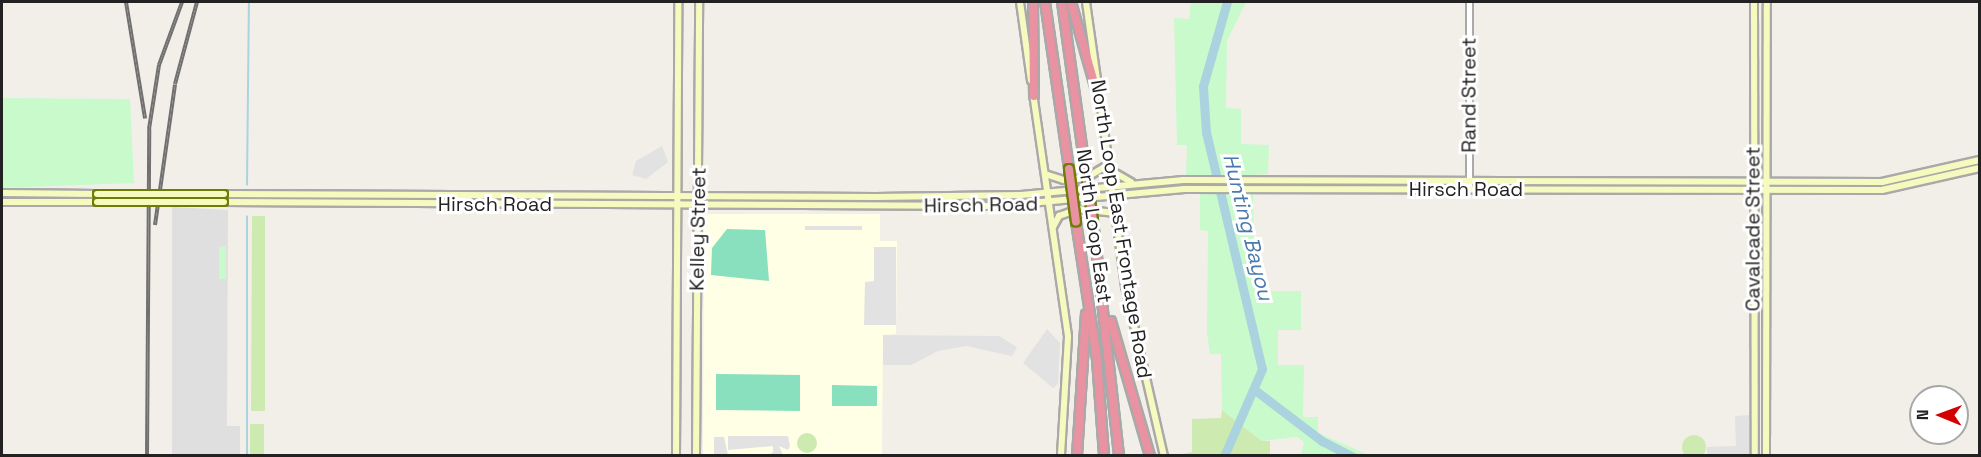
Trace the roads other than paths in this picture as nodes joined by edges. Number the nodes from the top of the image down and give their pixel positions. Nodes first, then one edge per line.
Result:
1 (678, 2) edge
2 (699, 2) edge
3 (1020, 2) edge
4 (1033, 2) edge
5 (1045, 2) edge
6 (1062, 2) edge
7 (1071, 2) edge
8 (1086, 2) edge
9 (1469, 2) edge
10 (1754, 2) edge
11 (1767, 2) edge
12 (1034, 96) junction
13 (1100, 104) junction
14 (1980, 160) edge
15 (1110, 166) junction
16 (1980, 168) edge
17 (1044, 174) junction
18 (1611, 182) junction
19 (1143, 183) junction
20 (1755, 183) junction
21 (1766, 183) junction
22 (1469, 185) junction
23 (1113, 186) junction
24 (1611, 190) junction
25 (1755, 191) junction
26 (1767, 191) junction
27 (2, 193) edge
28 (1048, 193) junction
29 (679, 196) junction
30 (993, 196) junction
31 (698, 197) junction
32 (787, 197) junction
33 (1114, 197) junction
34 (876, 198) junction
35 (2, 201) edge
36 (1049, 204) junction
37 (679, 205) junction
38 (698, 205) junction
39 (787, 205) junction
40 (876, 206) junction
41 (946, 206) junction
42 (1116, 213) junction
43 (1052, 230) junction
44 (1085, 282) junction
45 (1102, 286) junction
46 (676, 456) edge
47 (696, 456) edge
48 (1061, 456) edge
49 (1077, 456) edge
50 (1104, 456) edge
51 (1119, 456) edge
52 (1149, 456) edge
53 (1164, 456) edge
54 (1755, 456) edge
55 (1766, 456) edge

1 - 29 main road, Kelley Street
2 - 31 main road, Kelley Street
3 - 12 main road
4 - 12 highway
5 - 44 highway, North Loop East, bridge
6 - 45 highway, North Loop East, bridge
7 - 13 highway
8 - 13 main road, North Loop East Frontage Road
9 - 22 street, Rand Street
10 - 20 main road, Cavalcade Street
11 - 21 main road, Cavalcade Street
12 - 17 main road
13 - 15 main road, North Loop East Frontage Road
14 - 21 main road, Hirsch Road
15 - 17 main road
15 - 19 main road
15 - 23 main road, North Loop East Frontage Road
16 - 26 main road, Hirsch Road
17 - 28 main road
18 - 20 main road, Hirsch Road
18 - 22 main road, Hirsch Road
18 - 24 main road
19 - 22 main road, Hirsch Road
19 - 23 main road, Hirsch Road
20 - 21 main road, Hirsch Road
20 - 25 main road, Cavalcade Street
21 - 26 main road, Cavalcade Street
22 - 24 main road, Hirsch Road
22 - 33 main road, Hirsch Road
23 - 28 main road, Hirsch Road
23 - 33 main road, North Loop East Frontage Road
24 - 25 main road, Hirsch Road
25 - 26 main road, Hirsch Road
25 - 54 main road, Cavalcade Street
26 - 55 main road, Cavalcade Street
27 - 29 main road, Hirsch Road, bridge
28 - 30 main road, Hirsch Road
28 - 36 main road
29 - 31 main road, Hirsch Road
29 - 37 main road, Kelley Street
30 - 34 main road, Hirsch Road
30 - 41 main road
31 - 32 main road, Hirsch Road
31 - 38 main road, Kelley Street
32 - 34 main road, Hirsch Road
32 - 39 main road
33 - 36 main road, Hirsch Road
33 - 42 main road, North Loop East Frontage Road
34 - 40 main road
35 - 37 main road, Hirsch Road, bridge
36 - 41 main road, Hirsch Road
36 - 43 main road
37 - 38 main road, Hirsch Road
37 - 46 main road, Kelley Street
38 - 39 main road, Hirsch Road
38 - 47 main road, Kelley Street
39 - 40 main road, Hirsch Road
40 - 41 main road, Hirsch Road
42 - 43 main road
42 - 53 main road, North Loop East Frontage Road
43 - 48 main road
44 - 49 highway
44 - 50 highway, North Loop East
45 - 51 highway, North Loop East
45 - 52 highway

